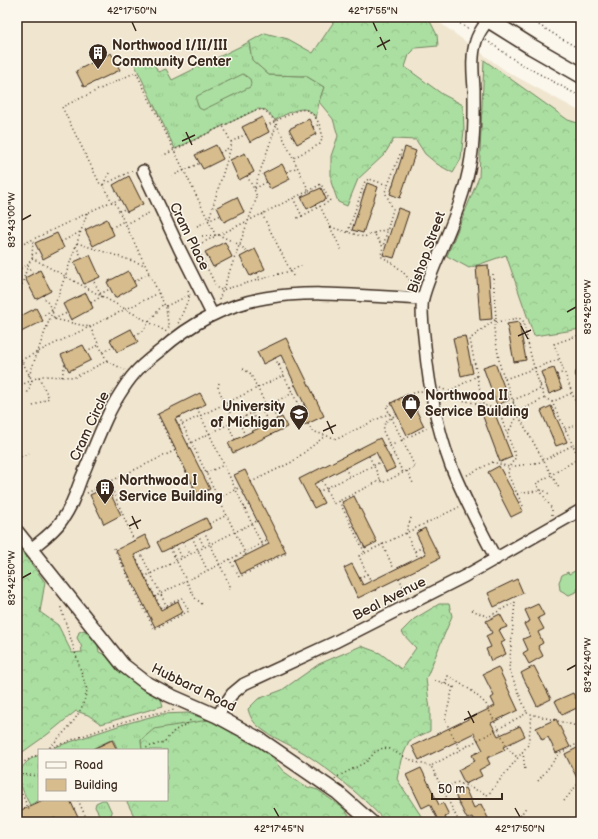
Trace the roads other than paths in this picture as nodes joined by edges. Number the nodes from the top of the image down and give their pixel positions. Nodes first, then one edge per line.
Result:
1 (486, 19) edge
2 (581, 75) edge
3 (139, 172) road end
4 (419, 296) junction
5 (214, 313) junction
6 (581, 510) edge
7 (17, 532) edge
8 (31, 549) junction
9 (496, 559) junction
10 (217, 716) junction
11 (371, 822) edge

1 - 2 main road
1 - 4 street, Bishop Street
3 - 5 street, Cram Place
4 - 5 street, Cram Circle
4 - 9 street, Bishop Street
5 - 8 street, Cram Circle
6 - 9 street, Beal Avenue
7 - 8 street, Hubbard Road
8 - 10 street, Hubbard Road
9 - 10 street, Beal Avenue
10 - 11 street, Hubbard Road

